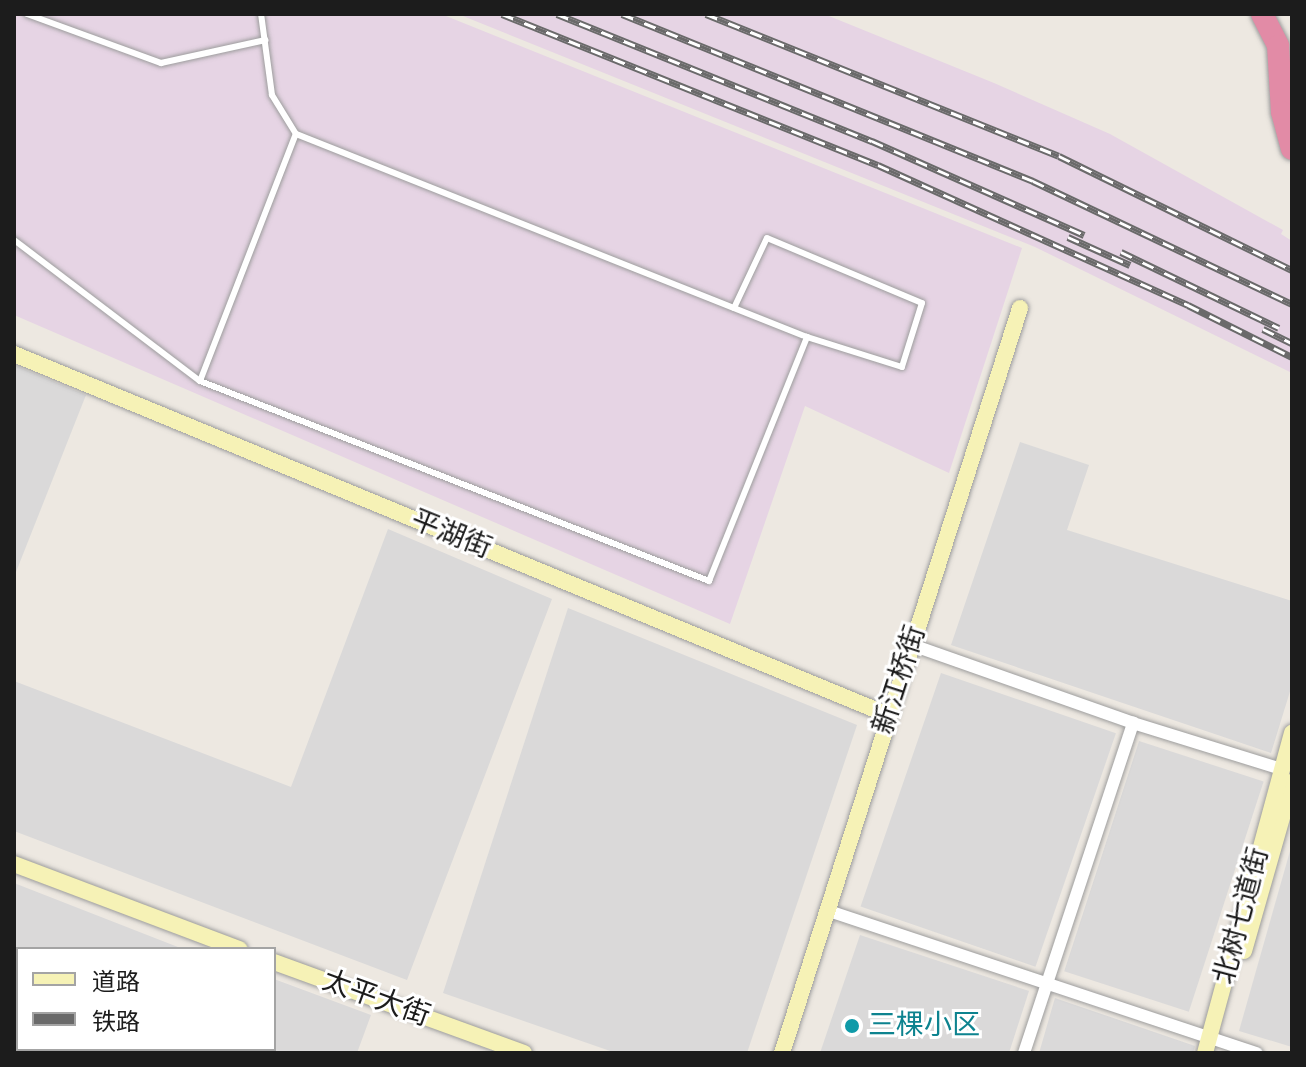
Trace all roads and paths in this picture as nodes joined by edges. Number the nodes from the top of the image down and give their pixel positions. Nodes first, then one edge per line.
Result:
1 (27, 14) edge
2 (261, 14) edge
3 (1262, 14) edge
4 (266, 40) junction
5 (296, 134) junction
6 (1292, 149) edge
7 (14, 240) edge
8 (734, 308) junction
9 (1020, 308) dead end
10 (807, 337) junction
11 (14, 354) edge
12 (200, 381) junction
13 (912, 645) junction
14 (888, 715) junction
15 (1133, 723) junction
16 (1292, 733) edge
17 (1287, 775) edge
18 (14, 864) edge
19 (829, 911) junction
20 (234, 947) edge
21 (276, 963) edge
22 (1048, 983) junction
23 (1212, 1046) edge
24 (524, 1053) edge
25 (782, 1053) edge
26 (1024, 1053) edge
27 (1257, 1053) edge

1 - 4 lane
2 - 4 lane
3 - 6 highway
4 - 5 lane
5 - 8 lane
5 - 12 lane
7 - 12 lane
8 - 10 lane
8 - 10 lane
9 - 13 main road, 新江桥街
10 - 12 lane
11 - 14 main road, 平湖街
13 - 14 main road, 新江桥街
13 - 15 street
14 - 19 main road, 新江桥街
15 - 17 street
15 - 22 street
16 - 17 main road, 北树七道街
17 - 23 main road, 北树七道街
18 - 20 main road
19 - 22 street
19 - 25 main road, 新江桥街
21 - 24 main road, 太平大街
22 - 23 street
22 - 26 street
23 - 27 street

